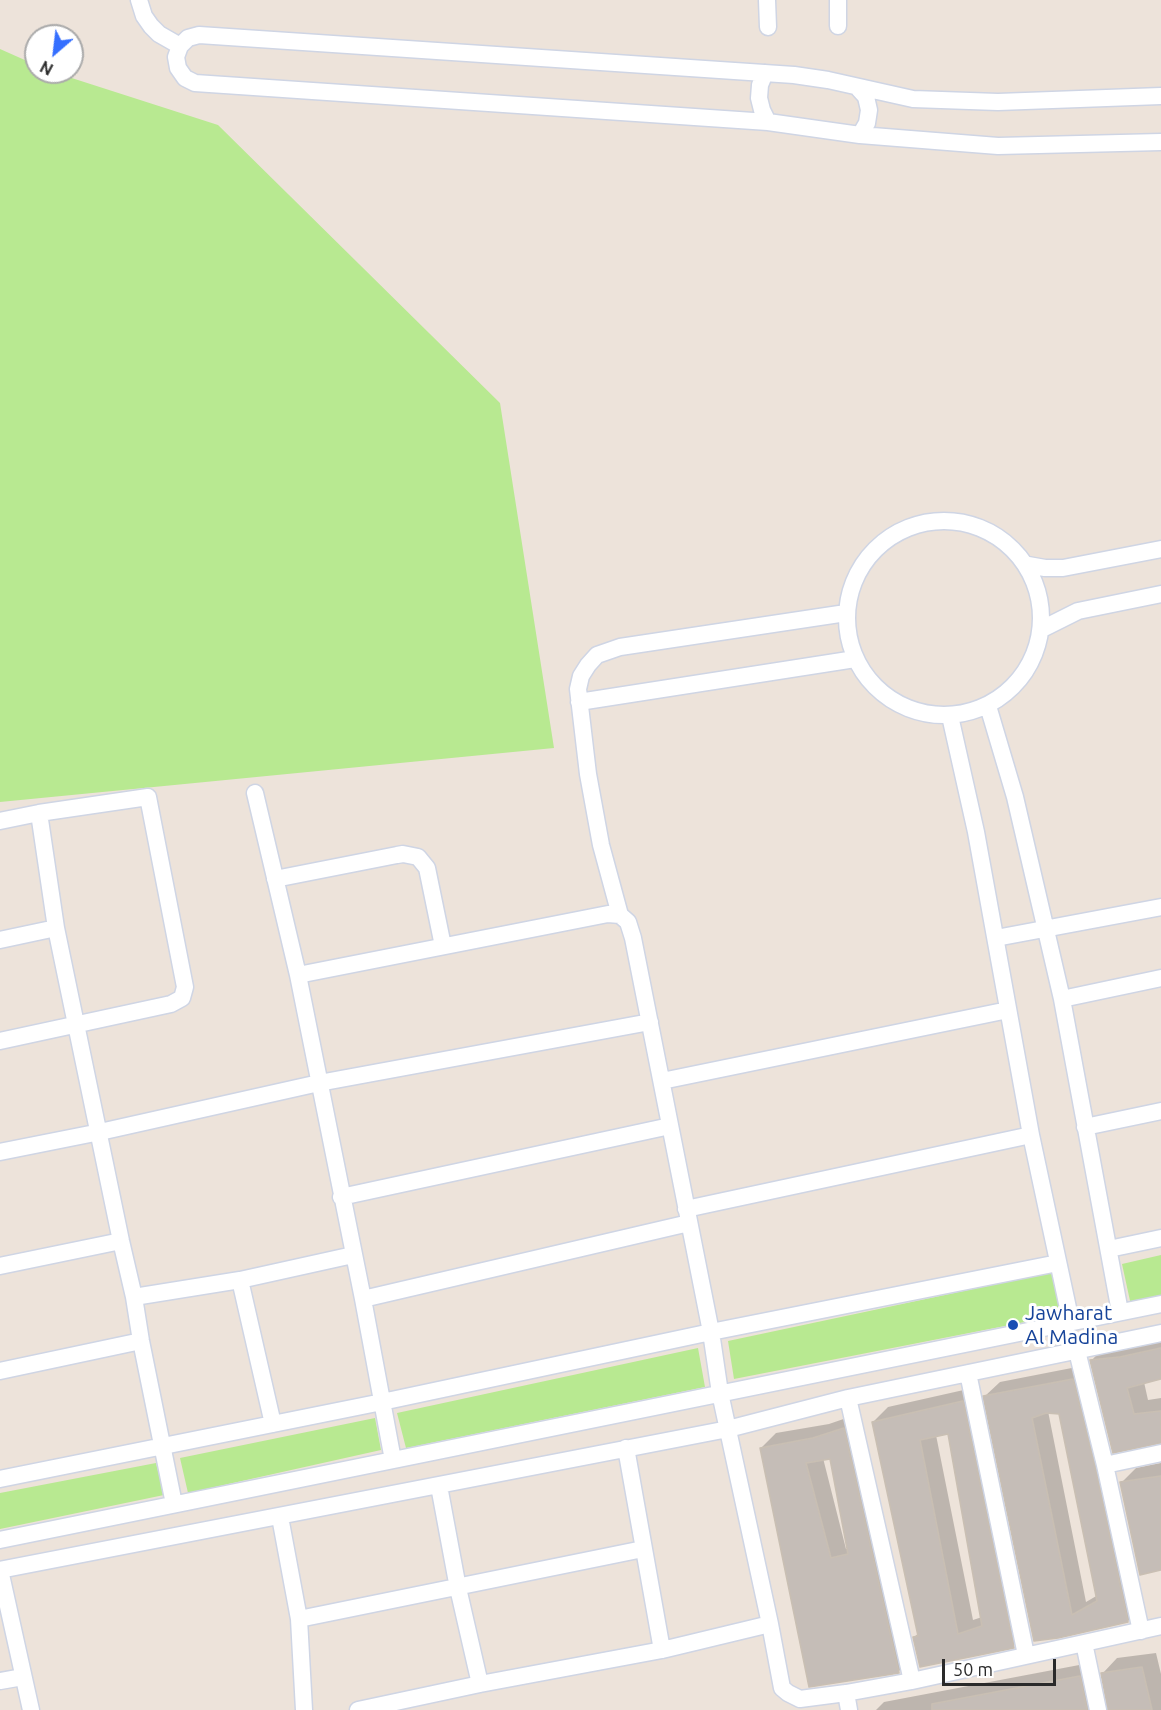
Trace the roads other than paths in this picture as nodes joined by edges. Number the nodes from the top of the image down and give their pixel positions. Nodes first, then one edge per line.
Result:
1 (139, 0) edge
2 (767, 0) edge
3 (838, 0) edge
4 (838, 26) dead end
5 (768, 27) dead end
6 (180, 46) junction
7 (765, 73) junction
8 (857, 87) junction
9 (1161, 96) edge
10 (768, 122) junction
11 (860, 135) junction
12 (1161, 142) edge
13 (1161, 549) edge
14 (1028, 566) junction
15 (1161, 594) edge
16 (846, 613) junction
17 (1042, 629) junction
18 (855, 659) junction
19 (579, 702) junction
20 (988, 706) junction
21 (950, 716) junction
22 (255, 794) dead end
23 (39, 813) junction
24 (0, 821) edge
25 (275, 879) junction
26 (1161, 907) edge
27 (620, 915) junction
28 (56, 928) junction
29 (1045, 929) junction
30 (996, 938) junction
31 (0, 940) edge
32 (443, 946) junction
33 (298, 975) junction
34 (1161, 978) edge
35 (1062, 999) junction
36 (1008, 1010) junction
37 (650, 1022) junction
38 (77, 1025) junction
39 (0, 1041) edge
40 (662, 1081) junction
41 (319, 1083) junction
42 (1161, 1111) edge
43 (670, 1126) junction
44 (1085, 1127) junction
45 (100, 1132) junction
46 (1030, 1135) junction
47 (0, 1152) edge
48 (341, 1197) junction
49 (687, 1216) junction
50 (1161, 1238) edge
51 (121, 1241) junction
52 (1108, 1249) junction
53 (353, 1255) junction
54 (1058, 1263) junction
55 (0, 1266) edge
56 (240, 1280) junction
57 (134, 1297) junction
58 (363, 1299) junction
59 (1161, 1304) edge
60 (1120, 1312) junction
61 (1071, 1322) junction
62 (711, 1332) junction
63 (1161, 1333) edge
64 (141, 1341) junction
65 (1077, 1351) junction
66 (0, 1371) edge
67 (968, 1373) junction
68 (720, 1393) junction
69 (848, 1398) junction
70 (382, 1402) junction
71 (273, 1424) junction
72 (728, 1429) junction
73 (163, 1446) junction
74 (626, 1448) junction
75 (1161, 1454) edge
76 (393, 1460) junction
77 (1105, 1465) junction
78 (0, 1479) edge
79 (439, 1486) junction
80 (174, 1504) junction
81 (280, 1517) junction
82 (0, 1540) edge
83 (643, 1549) junction
84 (0, 1570) edge
85 (458, 1588) junction
86 (299, 1619) junction
87 (770, 1624) junction
88 (1161, 1626) edge
89 (1141, 1631) junction
90 (1084, 1643) junction
91 (662, 1650) junction
92 (1026, 1655) junction
93 (23, 1677) junction
94 (0, 1681) edge
95 (912, 1681) junction
96 (480, 1684) junction
97 (846, 1693) junction
98 (31, 1710) edge
99 (304, 1710) edge
100 (358, 1710) edge
101 (849, 1710) edge
102 (1098, 1710) edge

1 - 6 street
2 - 5 street
3 - 4 street
6 - 7 street
6 - 10 street
7 - 8 street
7 - 10 street
8 - 9 street
8 - 11 street
10 - 11 street
11 - 12 street
13 - 14 street
14 - 16 street
14 - 17 street
15 - 17 street
16 - 18 street
16 - 19 street
17 - 20 street
18 - 19 street
18 - 21 street
19 - 27 street
20 - 21 street
20 - 29 street
21 - 30 street
22 - 25 street
23 - 24 street
23 - 28 street
23 - 38 street
25 - 32 street
25 - 33 street
26 - 29 street
27 - 32 street
27 - 37 street
28 - 31 street
28 - 38 street
29 - 30 street
29 - 35 street
30 - 36 street
32 - 33 street
33 - 41 street
34 - 35 street
35 - 44 street
36 - 40 street
36 - 46 street
37 - 40 street
37 - 41 street
38 - 39 street
38 - 45 street
40 - 43 street
41 - 45 street
41 - 48 street
42 - 44 street
43 - 48 street
43 - 49 street
44 - 52 street
45 - 47 street
45 - 51 street
46 - 49 street
46 - 54 street
48 - 53 street
49 - 58 street
49 - 62 street
50 - 52 street
51 - 55 street
51 - 57 street
52 - 60 street
53 - 56 street
53 - 58 street
54 - 61 street
54 - 62 street
56 - 57 street
56 - 71 street
57 - 64 street
58 - 70 street
59 - 60 street
60 - 61 street
61 - 68 street
62 - 68 street
62 - 70 street
63 - 65 street
64 - 66 street
64 - 73 street
65 - 67 street
65 - 77 street
67 - 69 street
67 - 92 street
68 - 72 street
68 - 76 street
69 - 72 street
69 - 95 street
70 - 71 street
70 - 76 street
71 - 73 street
72 - 74 street
72 - 87 street
73 - 78 street
73 - 80 street
74 - 79 street
74 - 83 street
75 - 77 street
76 - 80 street
77 - 89 street
79 - 81 street
79 - 85 street
80 - 82 street
81 - 84 street
81 - 86 street
83 - 85 street
83 - 91 street
84 - 93 street
85 - 86 street
85 - 96 street
86 - 99 street
87 - 91 street
87 - 97 street
88 - 89 street
89 - 90 street
90 - 92 street
90 - 102 street
91 - 96 street
92 - 95 street
93 - 94 street
93 - 98 street
95 - 97 street
96 - 100 street
97 - 101 street

